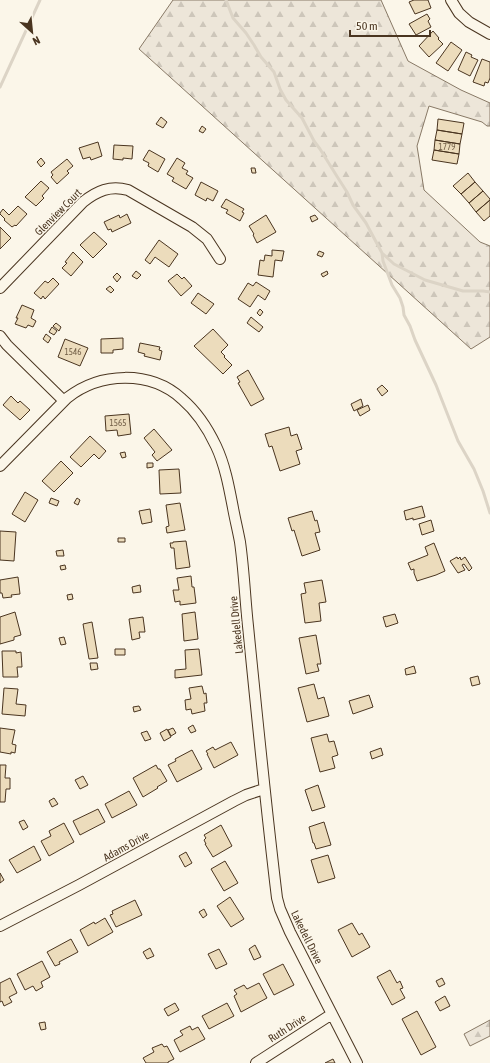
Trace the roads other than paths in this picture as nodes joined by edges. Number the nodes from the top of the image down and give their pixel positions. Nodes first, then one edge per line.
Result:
1 (451, 0) edge
2 (490, 34) edge
3 (220, 259) dead end
4 (0, 288) edge
5 (0, 336) edge
6 (64, 401) junction
7 (0, 466) edge
8 (264, 789) junction
9 (0, 926) edge
10 (332, 1014) junction
11 (256, 1063) edge
12 (357, 1063) edge

1 - 2 street
3 - 4 street, Glenview Court
5 - 6 street
6 - 7 street, Lakedell Drive
6 - 8 street, Lakedell Drive
8 - 9 street, Adams Drive
8 - 10 street, Lakedell Drive
10 - 11 street, Ruth Drive
10 - 12 street, Lakedell Drive

